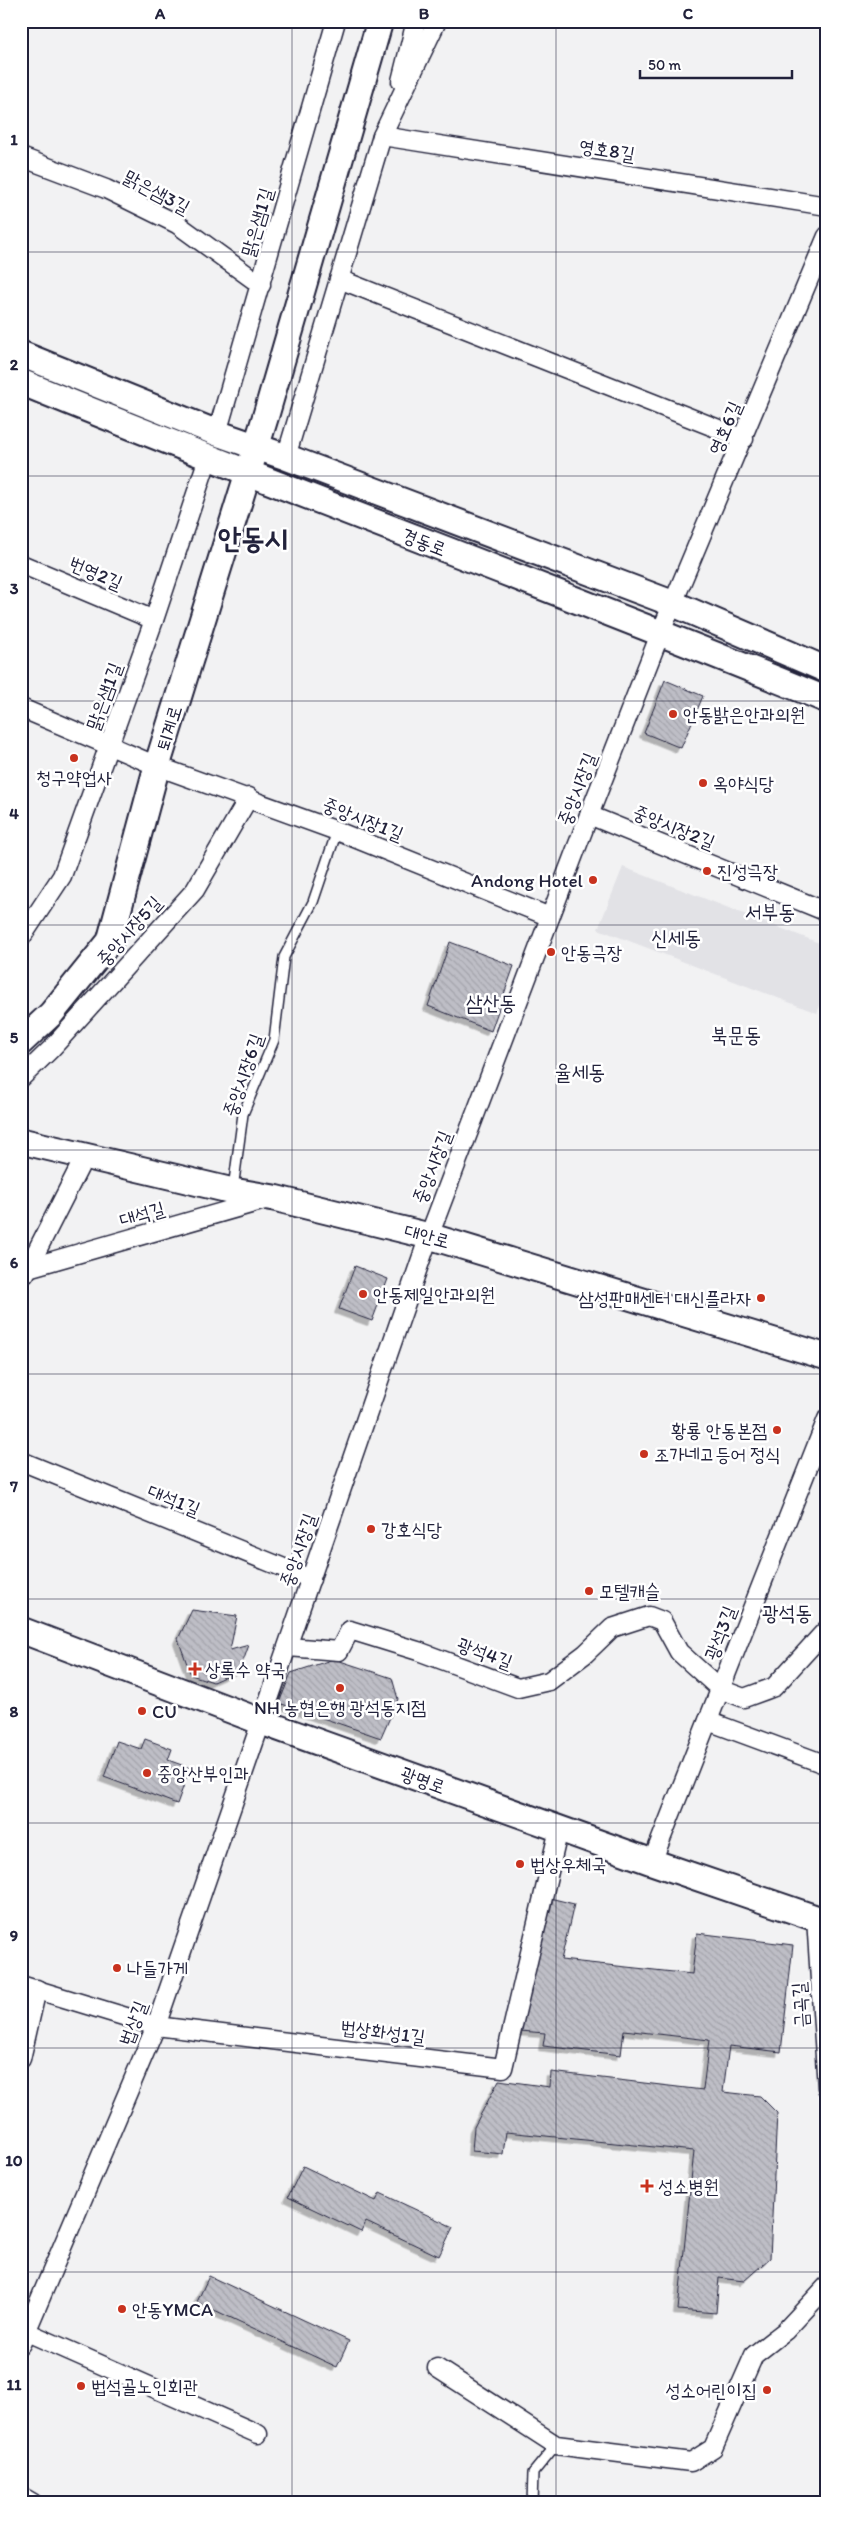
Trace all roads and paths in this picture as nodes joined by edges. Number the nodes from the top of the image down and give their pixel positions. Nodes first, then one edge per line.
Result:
1 (336, 21) edge
2 (380, 21) edge
3 (416, 21) edge
4 (437, 21) edge
5 (396, 106) junction
6 (382, 136) junction
7 (21, 157) edge
8 (827, 206) edge
9 (827, 236) edge
10 (340, 279) junction
11 (262, 285) junction
12 (21, 354) edge
13 (21, 382) edge
14 (217, 433) junction
15 (744, 439) junction
16 (256, 447) junction
17 (286, 457) junction
18 (208, 458) junction
19 (248, 474) junction
20 (21, 564) edge
21 (674, 604) junction
22 (154, 620) junction
23 (660, 634) junction
24 (827, 670) edge
25 (827, 700) edge
26 (21, 708) edge
27 (109, 746) junction
28 (157, 766) junction
29 (249, 797) junction
30 (589, 815) junction
31 (338, 831) junction
32 (827, 912) edge
33 (550, 917) junction
34 (21, 938) edge
35 (21, 1042) edge
36 (21, 1078) edge
37 (21, 1141) edge
38 (86, 1154) junction
39 (233, 1190) junction
40 (274, 1198) junction
41 (428, 1236) junction
42 (24, 1274) edge
43 (827, 1357) edge
44 (827, 1419) edge
45 (21, 1461) edge
46 (311, 1579) junction
47 (827, 1629) edge
48 (21, 1630) edge
49 (288, 1647) junction
50 (720, 1689) junction
51 (708, 1721) junction
52 (262, 1722) junction
53 (827, 1765) edge
54 (559, 1829) junction
55 (652, 1862) junction
56 (821, 1920) edge
57 (29, 1987) edge
58 (156, 2026) junction
59 (21, 2059) edge
60 (827, 2088) edge
61 (827, 2286) edge
62 (24, 2338) edge
63 (438, 2368) dead end
64 (258, 2434) dead end
65 (556, 2445) junction
66 (21, 2496) edge
67 (33, 2503) edge
68 (532, 2503) edge

1 - 11 street, 맑은샘1길
2 - 16 street, 퇴계로
3 - 5 street
4 - 5 street
5 - 6 street
6 - 8 street, 영호8길
6 - 10 street
7 - 11 street, 맑은샘3길
9 - 15 street, 영호6길
10 - 15 street
10 - 17 street
11 - 14 street, 맑은샘1길
12 - 14 street, 경동로
13 - 18 street, 경동로
14 - 16 street, 경동로
15 - 21 street, 영호6길
16 - 17 street, 경동로
16 - 19 street, 퇴계로
17 - 21 street, 경동로
18 - 19 street, 경동로
18 - 22 street, 맑은샘1길
19 - 23 street, 경동로
19 - 28 street, 퇴계로
20 - 22 street, 번영2길
21 - 23 street, 영호6길
21 - 24 street, 경동로
22 - 27 street, 맑은샘1길
23 - 25 street, 경동로
23 - 30 street, 중앙시장길
26 - 27 street, 중앙시장1길
27 - 28 street, 중앙시장1길
27 - 34 street, 맑은샘1길
28 - 29 street, 중앙시장1길
28 - 35 street, 퇴계로
29 - 31 street, 중앙시장1길
29 - 36 street, 중앙시장5길
30 - 32 street, 중앙시장2길
30 - 33 street, 중앙시장길
31 - 33 street, 중앙시장1길
31 - 39 lane, 중앙시장6길
33 - 41 street, 중앙시장길
37 - 38 street, 대안로
38 - 39 street, 대안로
38 - 42 street
39 - 40 street, 대안로
40 - 41 street, 대안로
40 - 42 street, 대석길
41 - 43 street, 대안로
41 - 46 street, 중앙시장길
44 - 50 street, 광석3길
45 - 46 street, 대석1길
46 - 49 street, 중앙시장길
47 - 50 street
48 - 52 street, 광명로
49 - 50 street, 광석4길
49 - 52 street, 중앙시장길
50 - 51 street, 광석3길
51 - 53 street
51 - 55 street, 광석3길
52 - 54 street, 광명로
52 - 58 street, 법상길
54 - 55 street, 광명로
54 - 58 street, 법상화성1길
55 - 56 street, 광명로
56 - 60 street, 금곡길
57 - 58 street, 법상화성1길
57 - 59 street
58 - 62 street, 법상길
61 - 65 street
62 - 64 street, 법상길
63 - 65 street
65 - 68 lane
66 - 67 street

